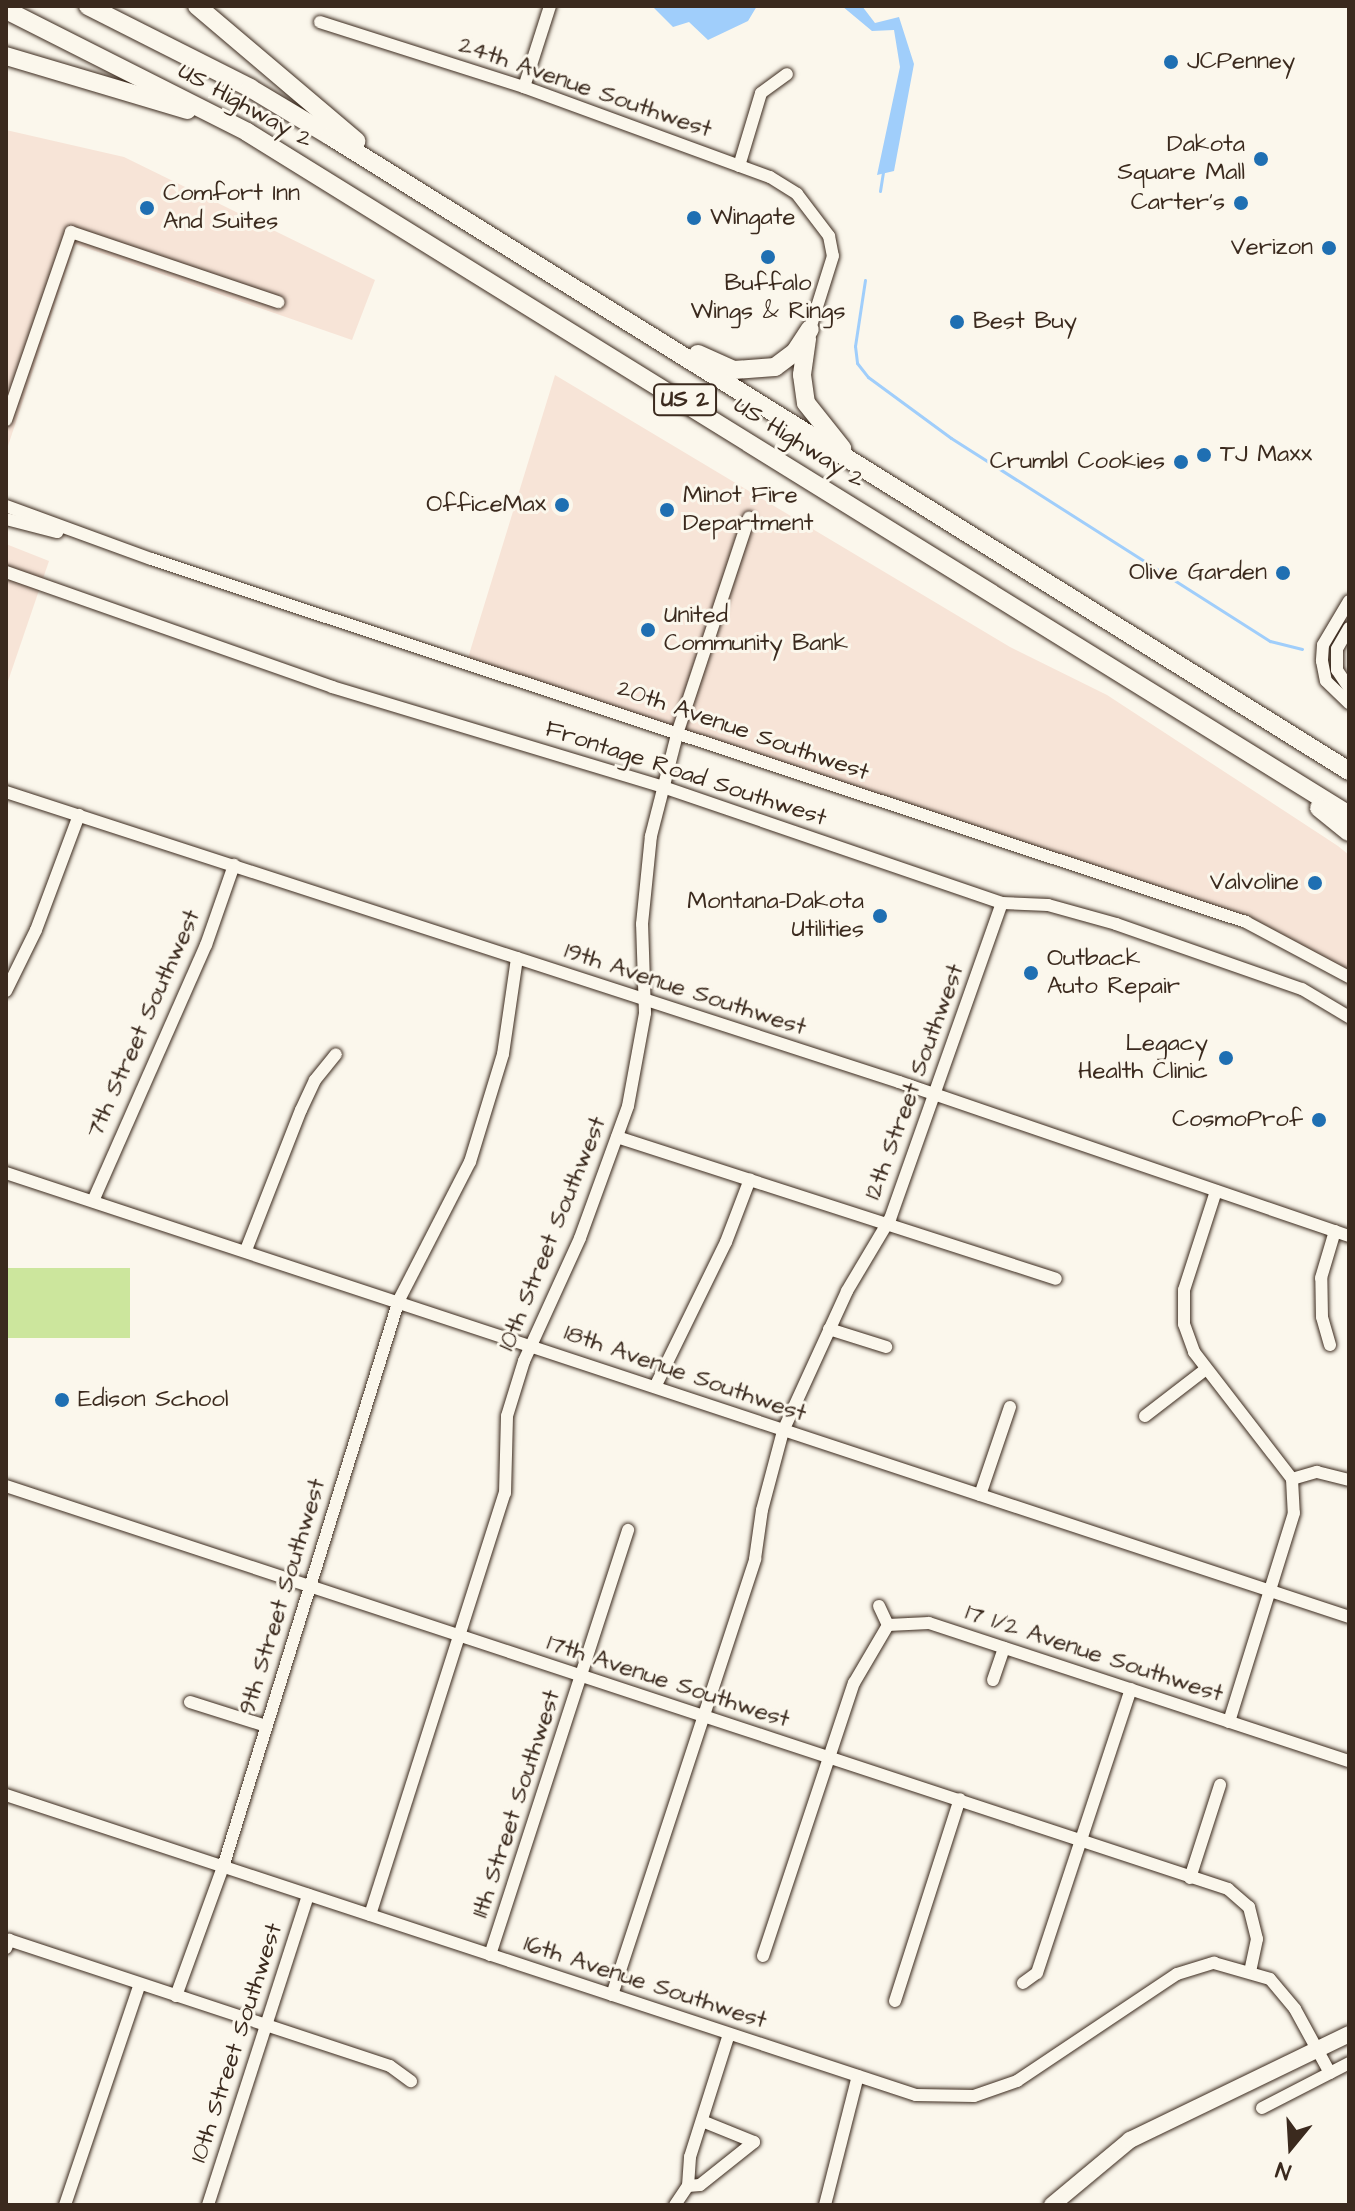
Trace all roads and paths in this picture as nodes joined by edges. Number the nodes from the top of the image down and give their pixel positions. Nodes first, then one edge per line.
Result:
1 (88, 6) edge
2 (197, 6) edge
3 (550, 6) edge
4 (6, 10) edge
5 (320, 22) dead end
6 (6, 56) edge
7 (787, 74) dead end
8 (524, 87) junction
9 (278, 151) junction
10 (739, 166) junction
11 (431, 199) junction
12 (278, 302) dead end
13 (630, 322) junction
14 (810, 329) junction
15 (6, 420) edge
16 (867, 472) junction
17 (6, 506) edge
18 (749, 517) dead end
19 (6, 519) edge
20 (113, 546) junction
21 (6, 572) edge
22 (1349, 601) edge
23 (1349, 628) edge
24 (1349, 688) edge
25 (1349, 703) edge
26 (678, 731) junction
27 (1235, 742) junction
28 (1349, 771) edge
29 (666, 788) junction
30 (6, 792) edge
31 (79, 815) junction
32 (1349, 815) edge
33 (1349, 832) edge
34 (234, 865) junction
35 (1002, 903) junction
36 (517, 958) junction
37 (1349, 977) edge
38 (6, 991) edge
39 (645, 1000) junction
40 (1349, 1017) edge
41 (336, 1054) dead end
42 (936, 1095) junction
43 (617, 1137) junction
44 (6, 1173) edge
45 (750, 1179) junction
46 (1216, 1191) junction
47 (93, 1201) junction
48 (887, 1223) junction
49 (1335, 1231) junction
50 (1349, 1236) edge
51 (246, 1250) junction
52 (1056, 1279) dead end
53 (399, 1300) junction
54 (829, 1329) junction
55 (530, 1344) junction
56 (1330, 1345) dead end
57 (886, 1347) dead end
58 (1206, 1369) junction
59 (655, 1387) junction
60 (1010, 1407) dead end
61 (1145, 1416) dead end
62 (783, 1431) junction
63 (1292, 1479) junction
64 (1349, 1480) edge
65 (6, 1486) edge
66 (980, 1495) junction
67 (628, 1530) dead end
68 (310, 1587) junction
69 (1272, 1591) junction
70 (879, 1606) dead end
71 (1349, 1617) edge
72 (888, 1625) junction
73 (458, 1636) junction
74 (1004, 1648) junction
75 (582, 1676) junction
76 (993, 1680) dead end
77 (1131, 1689) junction
78 (190, 1702) dead end
79 (704, 1716) junction
80 (1229, 1722) junction
81 (266, 1726) junction
82 (831, 1758) junction
83 (1349, 1761) edge
84 (1220, 1785) dead end
85 (6, 1795) edge
86 (960, 1799) junction
87 (1080, 1840) junction
88 (223, 1867) junction
89 (1190, 1878) junction
90 (308, 1895) junction
91 (370, 1915) junction
92 (7, 1944) edge
93 (490, 1955) junction
94 (763, 1956) dead end
95 (1250, 1971) junction
96 (1023, 1983) dead end
97 (140, 1984) junction
98 (612, 1995) junction
99 (176, 1996) junction
100 (895, 2001) dead end
101 (266, 2025) junction
102 (729, 2034) junction
103 (1349, 2034) edge
104 (1317, 2049) junction
105 (1349, 2063) edge
106 (1330, 2073) junction
107 (858, 2076) junction
108 (411, 2081) dead end
109 (1262, 2108) dead end
110 (702, 2121) junction
111 (688, 2186) junction
112 (65, 2205) edge
113 (208, 2205) edge
114 (675, 2205) edge
115 (825, 2205) edge
116 (1052, 2205) edge

1 - 11 highway, US Highway 2 / US 2
2 - 11 highway
3 - 8 street
4 - 9 highway, US Highway 2 / US 2
5 - 8 street, 24th Avenue Southwest
6 - 9 highway
7 - 10 street
8 - 10 street, 24th Avenue Southwest
9 - 27 highway, US Highway 2 / US 2
10 - 14 street, 24th Avenue Southwest
11 - 13 highway, US Highway 2 / US 2
12 - 15 street
13 - 14 highway
13 - 16 highway, US Highway 2 / US 2
14 - 16 highway
16 - 28 highway, US Highway 2 / US 2
17 - 20 street, 20th Avenue Southwest
18 - 26 street, 10th Street Southwest
19 - 20 street, 20th Avenue Southwest
20 - 26 street, 20th Avenue Southwest
21 - 29 street, Frontage Road Southwest
22 - 25 street
23 - 24 street
26 - 29 street, 10th Street Southwest
26 - 37 street, 20th Avenue Southwest
27 - 32 highway, US Highway 2 / US 2
27 - 33 highway
29 - 35 street, Frontage Road Southwest
29 - 39 street, 10th Street Southwest
30 - 31 street, 19th Avenue Southwest
31 - 34 street, 19th Avenue Southwest
31 - 38 street
34 - 36 street, 19th Avenue Southwest
34 - 47 street, 7th Street Southwest
35 - 40 street, Frontage Road Southwest
35 - 42 street, 12th Street Southwest
36 - 39 street, 19th Avenue Southwest
36 - 53 street, 9th Street Southwest
39 - 42 street, 19th Avenue Southwest
39 - 43 street, 10th Street Southwest
41 - 51 street
42 - 46 street, 19th Avenue Southwest
42 - 48 street, 12th Street Southwest
43 - 45 street
43 - 55 street, 10th Street Southwest
44 - 47 street, 18th Avenue Southwest
45 - 48 street
45 - 59 street
46 - 49 street, 19th Avenue Southwest
46 - 58 street
47 - 51 street, 18th Avenue Southwest
48 - 52 street
48 - 54 street, 12th Street Southwest
49 - 50 street, 19th Avenue Southwest
49 - 56 street
51 - 53 street, 18th Avenue Southwest
53 - 55 street, 18th Avenue Southwest
53 - 68 street, 9th Street Southwest
54 - 57 street
54 - 62 street, 12th Street Southwest
55 - 59 street, 18th Avenue Southwest
55 - 73 street, 10th Street Southwest
58 - 61 street
58 - 63 street
59 - 62 street, 18th Avenue Southwest
60 - 66 street
62 - 66 street, 18th Avenue Southwest
62 - 79 street, 12th Street Southwest
63 - 64 street
63 - 69 street
65 - 68 street, 17th Avenue Southwest
66 - 69 street, 18th Avenue Southwest
67 - 75 street, 11th Street Southwest
68 - 73 street, 17th Avenue Southwest
68 - 81 street, 9th Street Southwest
69 - 71 street, 18th Avenue Southwest
69 - 80 street
70 - 72 street
72 - 74 street, 17 1/2 Avenue Southwest
72 - 82 street
73 - 75 street, 17th Avenue Southwest
73 - 91 street, 10th Street Southwest
74 - 76 street
74 - 77 street, 17 1/2 Avenue Southwest
75 - 79 street, 17th Avenue Southwest
75 - 93 street, 11th Street Southwest
77 - 80 street, 17 1/2 Avenue Southwest
77 - 87 street
78 - 81 street
79 - 82 street, 17th Avenue Southwest
79 - 98 street, 12th Street Southwest
80 - 83 street, 17 1/2 Avenue Southwest
81 - 88 street, 9th Street Southwest
82 - 86 street, 17th Avenue Southwest
82 - 94 street
84 - 89 street
85 - 88 street, 16th Avenue Southwest
86 - 87 street, 17th Avenue Southwest
86 - 100 street
87 - 89 street, 17th Avenue Southwest
87 - 96 street
88 - 90 street, 16th Avenue Southwest
88 - 99 street, 9th Street Southwest
89 - 95 street, 17th Avenue Southwest
90 - 91 street, 16th Avenue Southwest
90 - 101 street, 10th Street Southwest
91 - 93 street, 16th Avenue Southwest
92 - 97 street
93 - 98 street, 16th Avenue Southwest
95 - 104 street
95 - 107 street, 16th Avenue Southwest
97 - 99 street
97 - 112 street
98 - 102 street, 16th Avenue Southwest
99 - 101 street
101 - 108 street
101 - 113 street, 10th Street Southwest
102 - 107 street, 16th Avenue Southwest
102 - 110 street
103 - 104 main road
104 - 106 street
104 - 116 main road
105 - 106 street
106 - 109 street
107 - 115 street
110 - 111 street
110 - 111 street
111 - 114 street

